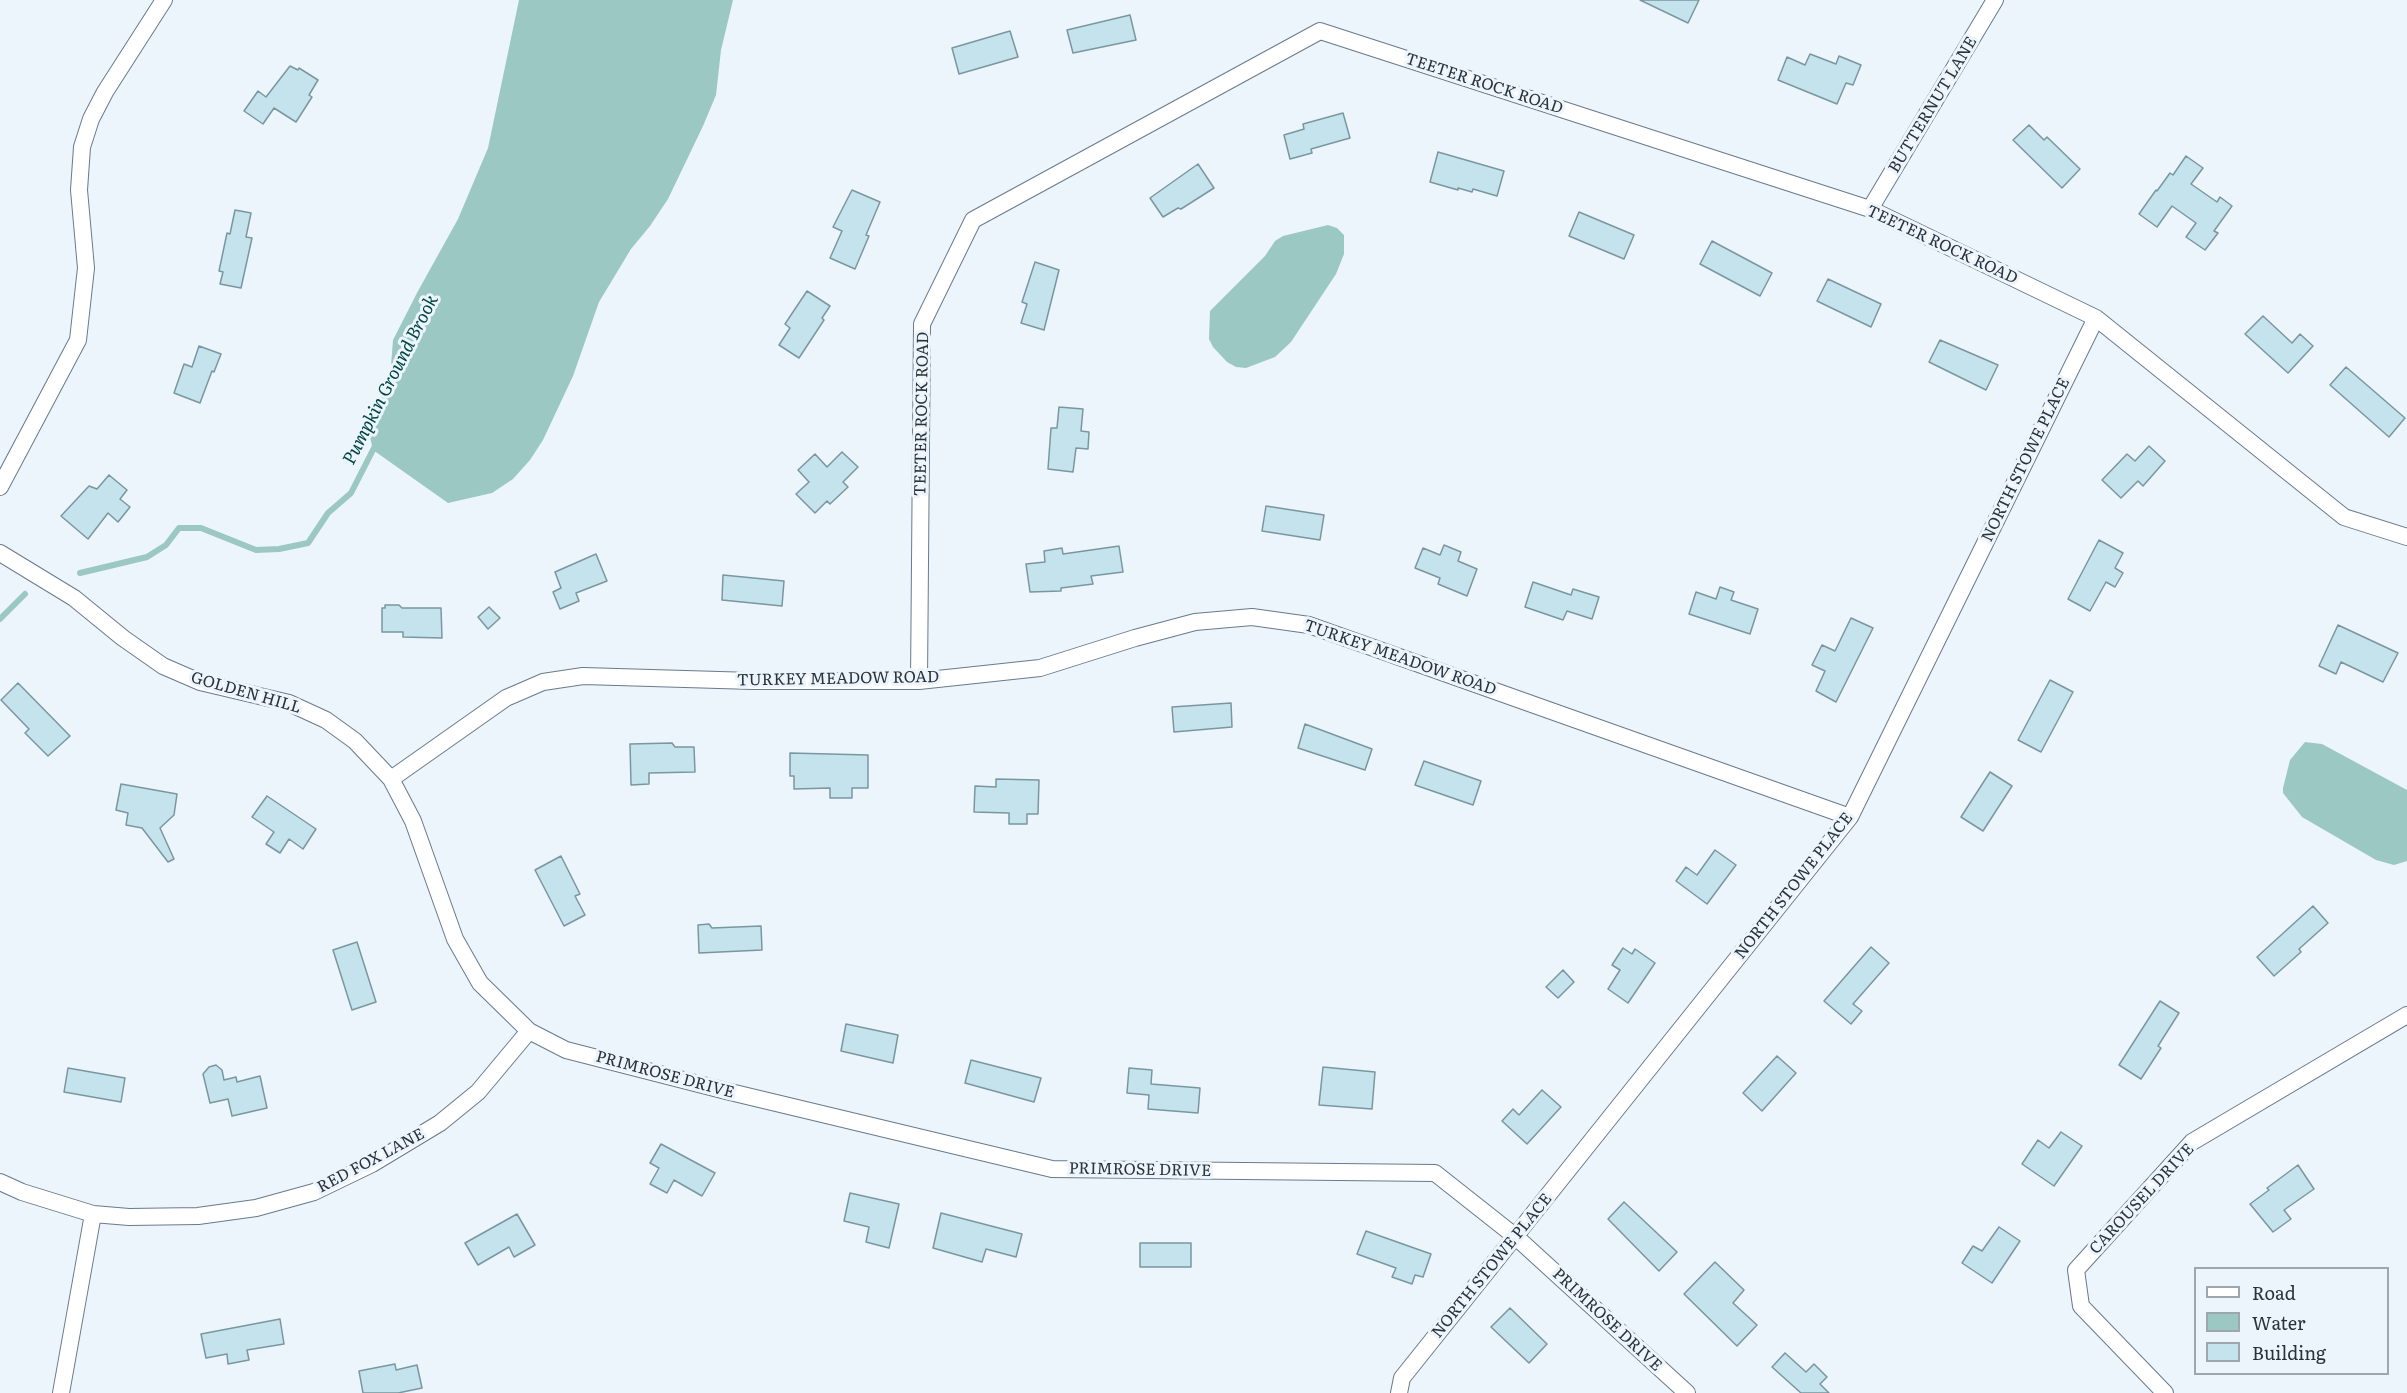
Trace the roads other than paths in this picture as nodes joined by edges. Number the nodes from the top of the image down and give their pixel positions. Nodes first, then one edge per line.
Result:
1 (164, 0) edge
2 (1995, 0) edge
3 (1870, 210) junction
4 (2096, 318) junction
5 (0, 487) edge
6 (2407, 537) edge
7 (0, 553) edge
8 (919, 681) junction
9 (391, 779) junction
10 (1850, 816) junction
11 (2407, 1015) edge
12 (530, 1031) junction
13 (0, 1182) edge
14 (93, 1214) junction
15 (1516, 1237) junction
16 (60, 1393) edge
17 (1398, 1393) edge
18 (1687, 1393) edge
19 (2165, 1393) edge

1 - 5 street
2 - 3 street, BUTTERNUT LANE
3 - 4 street, TEETER ROCK ROAD
3 - 8 street, TEETER ROCK ROAD
4 - 6 street, TEETER ROCK ROAD
4 - 10 street, NORTH STOWE PLACE
7 - 9 street, GOLDEN HILL
8 - 9 street, TURKEY MEADOW ROAD
8 - 10 street, TURKEY MEADOW ROAD
9 - 12 street, GOLDEN HILL
10 - 15 street, NORTH STOWE PLACE
11 - 19 street, CAROUSEL DRIVE
12 - 14 street, RED FOX LANE
12 - 15 street, PRIMROSE DRIVE
13 - 14 street, RED FOX LANE
14 - 16 street
15 - 17 street, NORTH STOWE PLACE
15 - 18 street, PRIMROSE DRIVE

